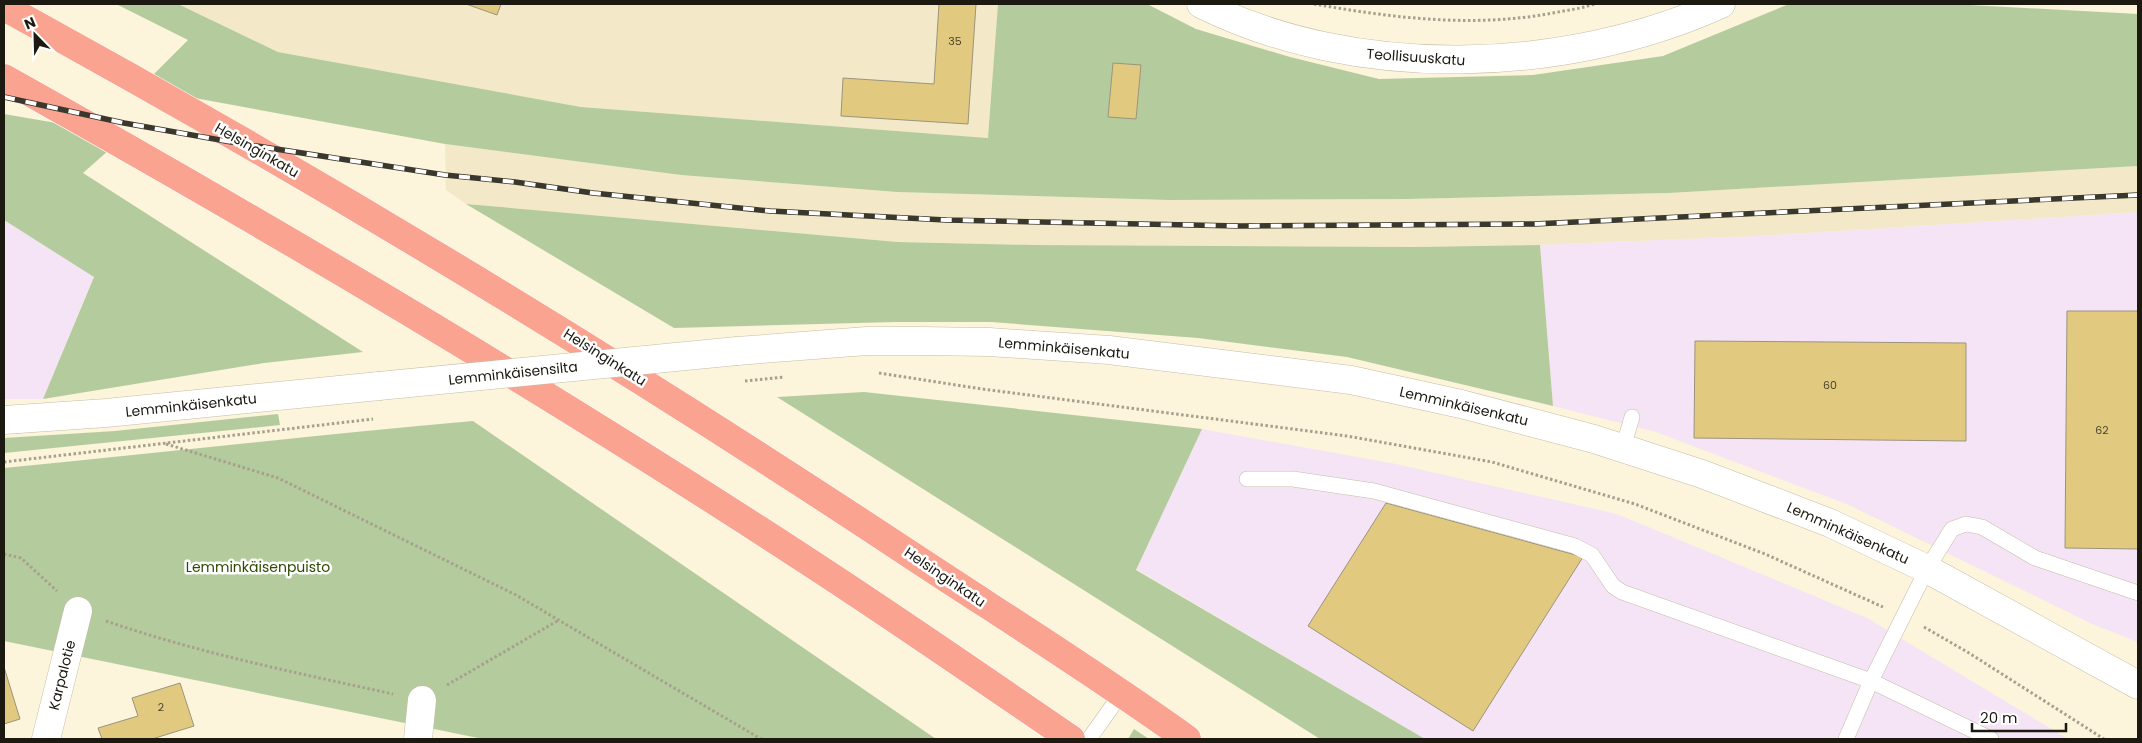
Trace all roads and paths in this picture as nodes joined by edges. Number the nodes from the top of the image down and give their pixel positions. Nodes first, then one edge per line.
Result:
1 (1201, 4) edge
2 (1314, 4) edge
3 (1594, 4) edge
4 (1710, 6) edge
5 (4, 7) edge
6 (4, 78) edge
7 (737, 351) joint
8 (379, 386) joint
9 (1632, 417) dead end
10 (374, 419) dead end
11 (4, 420) edge
12 (166, 444) junction
13 (1623, 448) junction
14 (4, 462) edge
15 (1247, 479) dead end
16 (4, 554) edge
17 (1927, 569) junction
18 (2138, 593) edge
19 (78, 611) junction
20 (559, 620) junction
21 (1871, 681) junction
22 (2138, 685) edge
23 (1121, 694) junction
24 (422, 700) junction
25 (1178, 733) edge
26 (46, 739) edge
27 (418, 739) edge
28 (761, 739) edge
29 (1071, 739) edge
30 (1090, 739) edge
31 (1195, 739) edge
32 (1846, 739) edge
33 (1991, 739) edge

1 - 4 street, Teollisuuskatu
2 - 3 path
5 - 23 highway, Helsinginkatu
6 - 29 highway
7 - 8 street, Lemminkäisensilta, bridge
7 - 13 street, Lemminkäisenkatu
8 - 11 street, Lemminkäisenkatu
9 - 13 lane
10 - 12 path
12 - 14 path
12 - 20 path
13 - 17 street, Lemminkäisenkatu
15 - 21 lane
16 - 19 path
17 - 18 lane
17 - 21 lane
17 - 22 street, Lemminkäisenkatu
19 - 24 path
19 - 26 street, Karpalotie
20 - 24 path
20 - 28 path
21 - 32 lane
21 - 33 lane
23 - 25 highway, Helsinginkatu
23 - 30 lane
24 - 27 street
25 - 31 highway, Helsinginkatu

